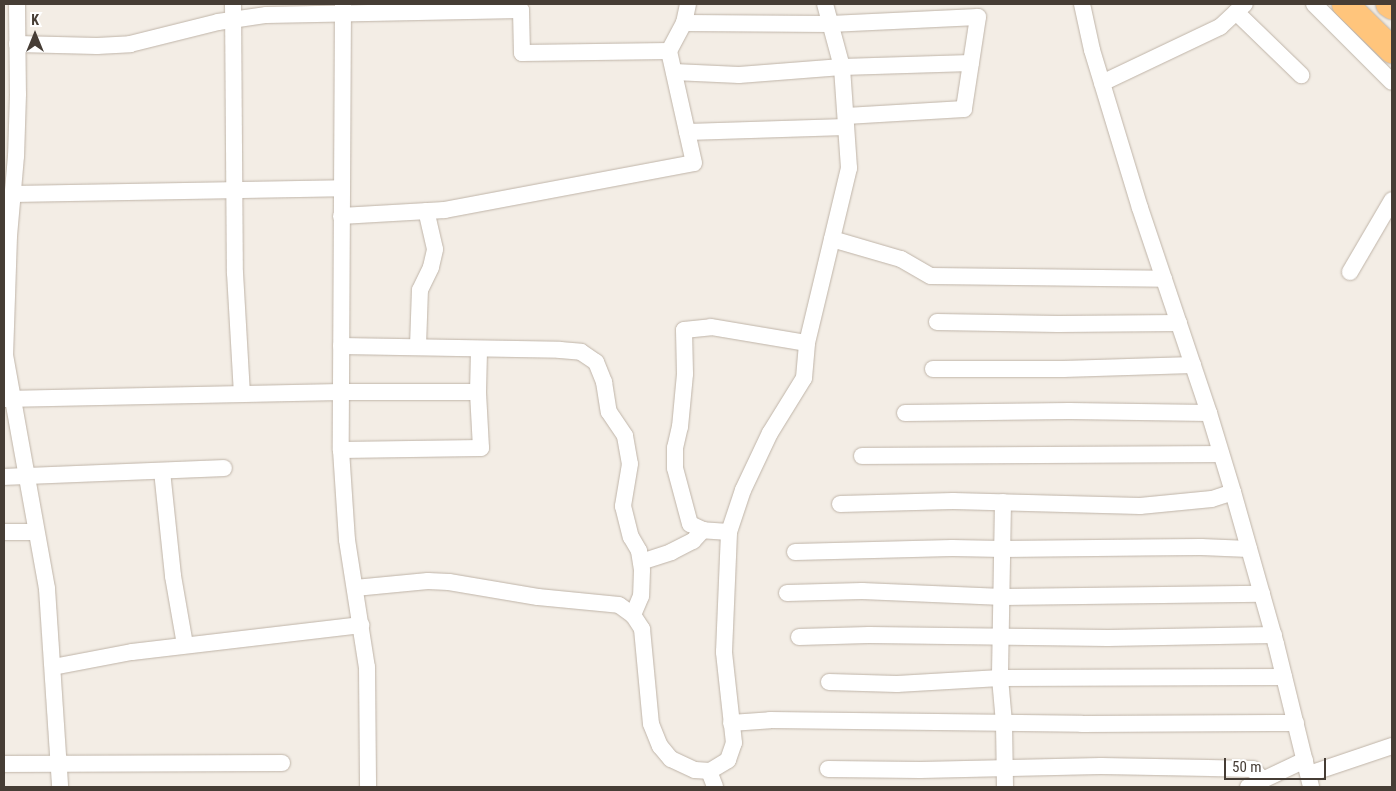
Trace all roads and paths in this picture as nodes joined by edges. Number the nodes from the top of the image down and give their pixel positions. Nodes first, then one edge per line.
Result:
1 (17, 4) edge
2 (688, 4) edge
3 (825, 4) edge
4 (1082, 4) edge
5 (1314, 4) edge
6 (1346, 4) edge
7 (1390, 4) edge
8 (1392, 6) edge
9 (468, 7) edge
10 (343, 8) edge
11 (1240, 8) edge
12 (233, 12) edge
13 (10, 22) edge
14 (684, 24) junction
15 (830, 24) junction
16 (17, 44) junction
17 (1392, 50) edge
18 (669, 51) junction
19 (971, 63) junction
20 (11, 64) edge
21 (842, 67) junction
22 (674, 72) junction
23 (1301, 74) dead end
24 (1392, 82) edge
25 (1102, 83) junction
26 (846, 121) junction
27 (687, 132) junction
28 (10, 155) edge
29 (342, 188) junction
30 (236, 189) junction
31 (13, 194) junction
32 (1392, 200) edge
33 (426, 211) junction
34 (341, 216) junction
35 (832, 239) junction
36 (1350, 272) dead end
37 (1164, 279) junction
38 (937, 322) dead end
39 (1178, 323) junction
40 (807, 343) junction
41 (341, 346) junction
42 (418, 346) junction
43 (479, 350) junction
44 (1193, 365) junction
45 (932, 369) dead end
46 (341, 392) junction
47 (478, 392) junction
48 (242, 394) junction
49 (8, 400) edge
50 (905, 413) dead end
51 (1209, 413) junction
52 (342, 450) junction
53 (1221, 454) junction
54 (862, 456) dead end
55 (224, 468) dead end
56 (162, 471) junction
57 (4, 477) edge
58 (26, 477) junction
59 (1233, 492) junction
60 (1003, 502) junction
61 (840, 504) dead end
62 (703, 530) junction
63 (4, 532) edge
64 (36, 532) junction
65 (729, 532) junction
66 (1003, 550) junction
67 (1249, 550) junction
68 (795, 552) dead end
69 (641, 562) junction
70 (355, 588) junction
71 (787, 593) dead end
72 (1262, 594) junction
73 (1003, 597) junction
74 (634, 615) junction
75 (361, 625) junction
76 (1274, 635) junction
77 (1002, 636) junction
78 (799, 637) dead end
79 (185, 646) junction
80 (53, 668) junction
81 (1284, 677) junction
82 (1000, 678) junction
83 (829, 682) dead end
84 (731, 723) junction
85 (1004, 723) junction
86 (1296, 723) junction
87 (1392, 746) edge
88 (282, 763) dead end
89 (4, 764) edge
90 (60, 764) junction
91 (1006, 768) junction
92 (828, 769) dead end
93 (709, 770) junction
94 (1308, 774) edge
95 (1256, 784) edge
96 (60, 787) edge
97 (368, 787) edge
98 (715, 787) edge
99 (1005, 787) edge

1 - 13 street
2 - 14 street
3 - 15 street
4 - 25 street
5 - 24 street
6 - 17 highway
7 - 8 highway
9 - 10 street
9 - 18 street
10 - 12 street
10 - 29 street
11 - 23 street
11 - 25 street
12 - 16 street
12 - 30 street
13 - 16 street
14 - 15 street
14 - 18 street
15 - 19 street
15 - 21 street
16 - 20 street
18 - 22 street
19 - 21 street
19 - 26 street
20 - 28 street
21 - 22 street
21 - 26 street
22 - 27 street
25 - 37 street
26 - 27 street
26 - 35 street
27 - 33 street
28 - 31 street
29 - 30 street
29 - 34 street
30 - 31 street
30 - 48 street
31 - 49 street
32 - 36 street
33 - 34 street
33 - 42 street
34 - 41 street
35 - 37 street
35 - 40 street
37 - 39 street
38 - 39 street
39 - 44 street
40 - 62 street
40 - 65 street
41 - 42 street
41 - 46 street
42 - 43 street
43 - 47 street
43 - 69 street
44 - 45 street
44 - 51 street
46 - 47 street
46 - 48 street
46 - 52 street
47 - 52 street
48 - 49 street
49 - 58 street
50 - 51 street
51 - 53 street
52 - 70 street
53 - 54 street
53 - 59 street
55 - 56 street
56 - 58 street
56 - 79 street
57 - 58 street
58 - 64 street
59 - 60 street
59 - 67 street
60 - 61 street
60 - 66 street
62 - 65 street
62 - 69 street
63 - 64 street
64 - 80 street
65 - 84 street
66 - 67 street
66 - 68 street
66 - 73 street
67 - 72 street
69 - 74 street
70 - 74 street
70 - 75 street
71 - 73 street
72 - 73 street
72 - 76 street
73 - 77 street
74 - 93 street
75 - 79 street
75 - 97 street
76 - 77 street
76 - 81 street
77 - 78 street
77 - 82 street
79 - 80 street
80 - 90 street
81 - 82 street
81 - 86 street
82 - 83 street
82 - 85 street
84 - 85 street
84 - 93 street
85 - 86 street
85 - 91 street
86 - 94 street
87 - 94 street
88 - 90 street
89 - 90 street
90 - 96 street
91 - 92 street
91 - 95 street
91 - 99 street
93 - 98 street
94 - 95 street

